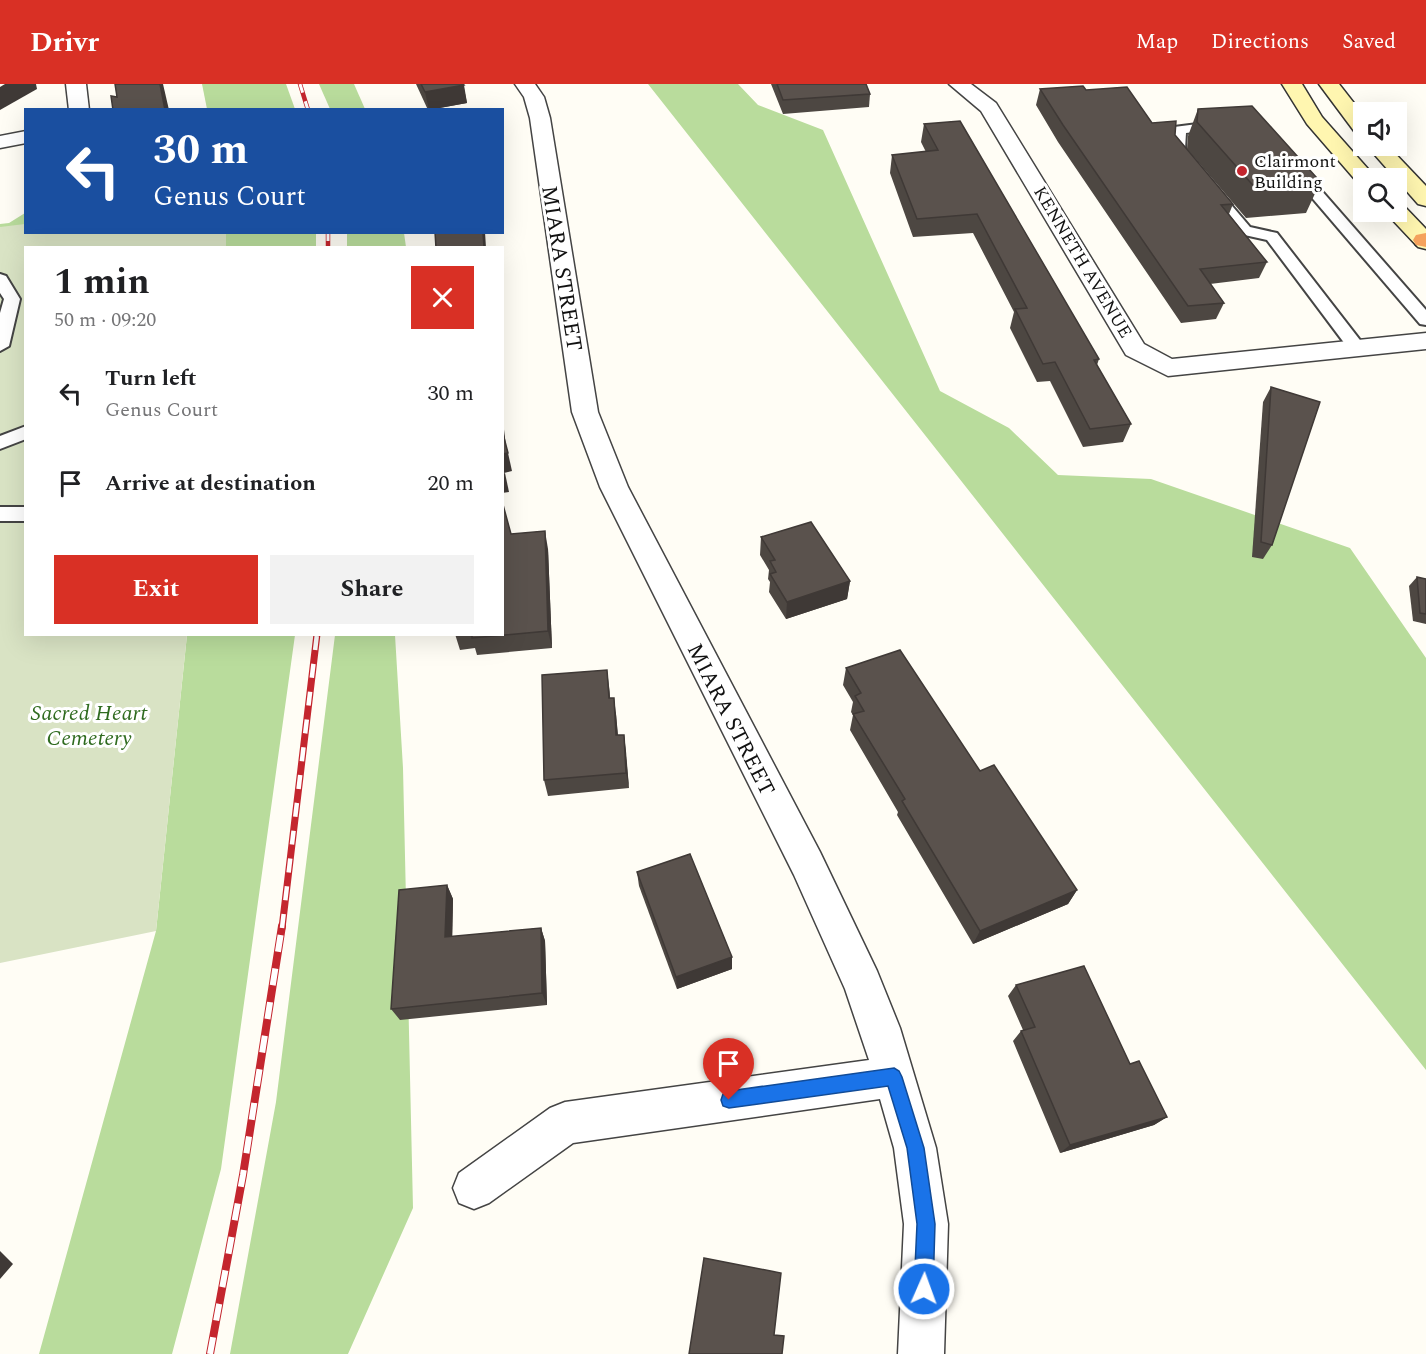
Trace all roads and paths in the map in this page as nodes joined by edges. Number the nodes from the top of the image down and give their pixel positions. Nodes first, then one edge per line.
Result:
1 (76, 84) edge
2 (525, 84) edge
3 (959, 84) edge
4 (1292, 84) edge
5 (1329, 84) edge
6 (79, 108) edge
7 (1353, 116) edge
8 (1240, 125) edge
9 (24, 137) edge
10 (0, 142) edge
11 (1386, 156) edge
12 (1285, 158) edge
13 (1357, 168) edge
14 (1426, 199) edge
15 (1407, 222) edge
16 (1425, 241) edge
17 (0, 279) edge
18 (1426, 320) edge
19 (1426, 341) edge
20 (0, 346) edge
21 (1357, 348) junction
22 (24, 433) edge
23 (0, 443) edge
24 (0, 514) edge
25 (24, 514) edge
26 (894, 1077) junction
27 (474, 1188) dead end
28 (921, 1354) edge

1 - 6 street
2 - 26 street, MIARA STREET
3 - 21 street, KENNETH AVENUE
4 - 13 street
5 - 7 street
8 - 21 lane
9 - 10 street
11 - 14 street
12 - 18 lane
15 - 16 street
17 - 20 lane
19 - 21 street, KENNETH AVENUE
22 - 23 lane
24 - 25 lane
26 - 27 street
26 - 28 street, MIARA STREET

